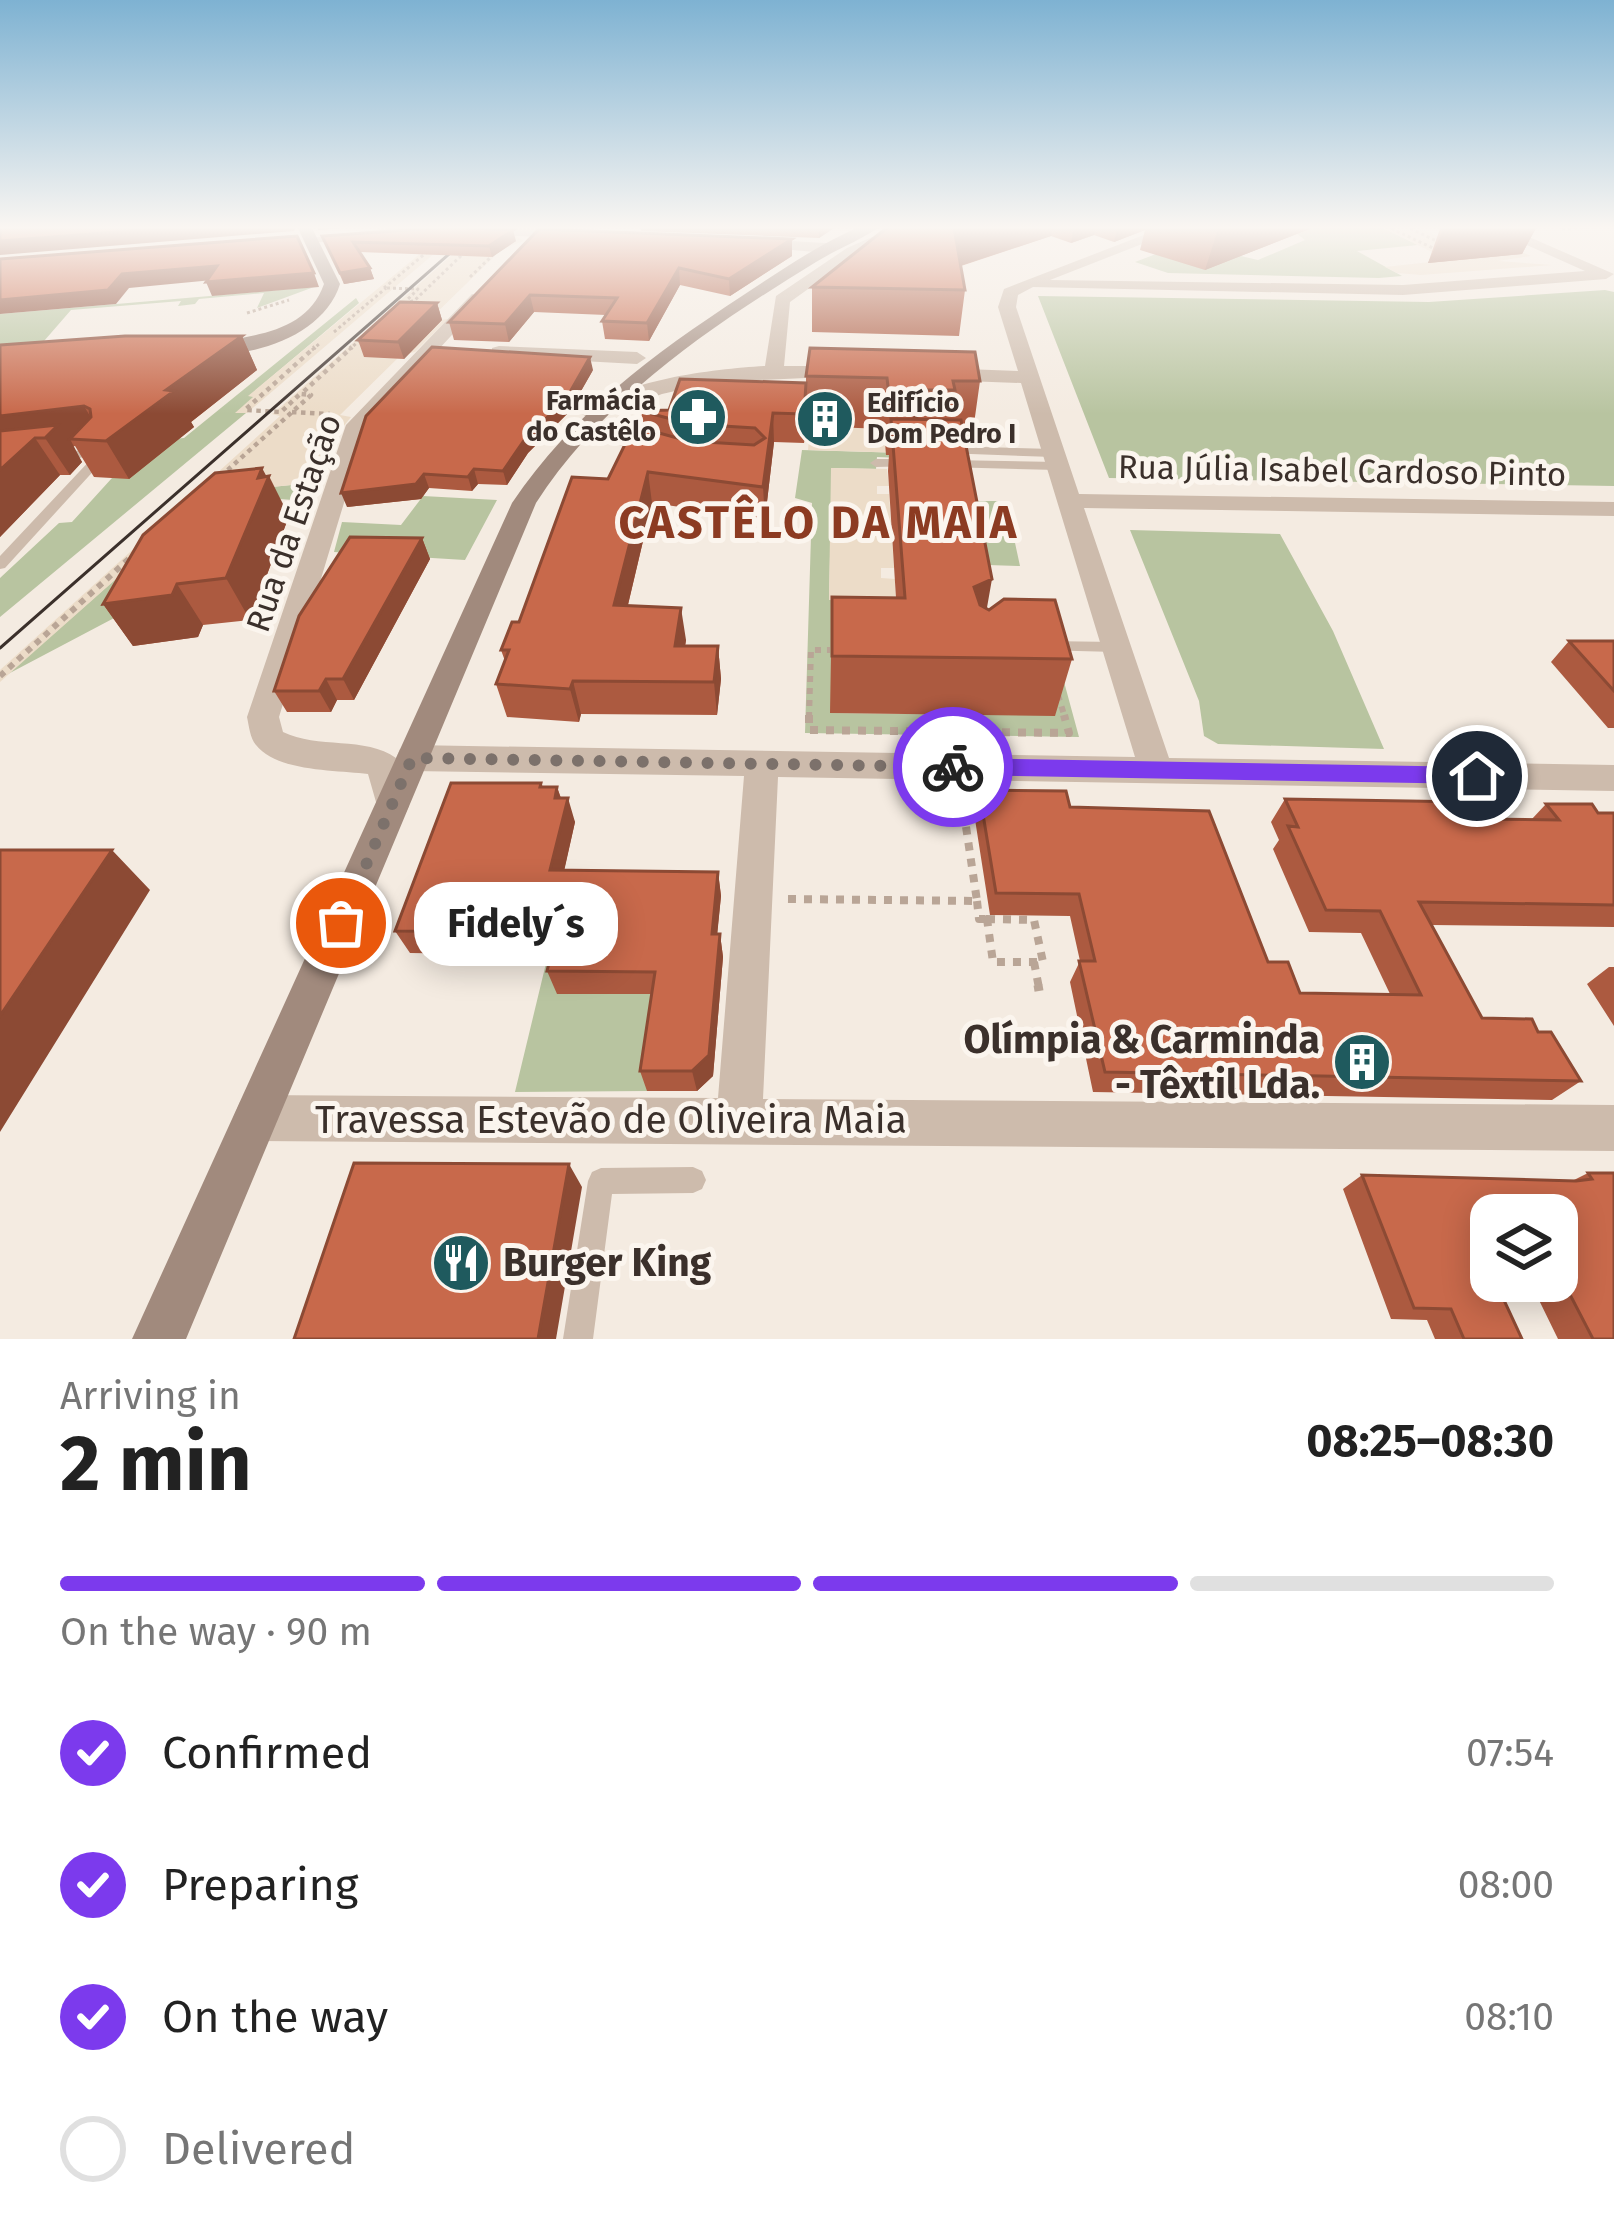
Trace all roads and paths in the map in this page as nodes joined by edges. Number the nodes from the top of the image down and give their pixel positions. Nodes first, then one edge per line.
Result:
1 (332, 288) edge
2 (386, 288) edge
3 (394, 288) edge
4 (427, 288) edge
5 (487, 288) edge
6 (765, 288) edge
7 (796, 288) edge
8 (1017, 288) edge
9 (1316, 288) edge
10 (1424, 288) edge
11 (407, 300) junction
12 (394, 311) edge
13 (255, 312) dead end
14 (247, 313) dead end
15 (368, 333) edge
16 (428, 350) junction
17 (189, 351) edge
18 (464, 351) edge
19 (486, 352) edge
20 (846, 354) edge
21 (937, 356) edge
22 (627, 357) dead end
23 (774, 361) junction
24 (1026, 368) junction
25 (868, 373) edge
26 (916, 374) edge
27 (301, 394) junction
28 (292, 412) junction
29 (330, 414) dead end
30 (584, 422) junction
31 (935, 449) edge
32 (658, 453) edge
33 (40, 458) edge
34 (1055, 459) junction
35 (876, 463) dead end
36 (920, 464) edge
37 (942, 464) edge
38 (206, 489) edge
39 (1069, 501) junction
40 (1614, 509) edge
41 (34, 528) junction
42 (7, 530) dead end
43 (138, 551) edge
44 (0, 565) edge
45 (1019, 646) edge
46 (1116, 647) junction
47 (830, 650) edge
48 (0, 676) edge
49 (1053, 676) edge
50 (943, 714) dead end
51 (945, 733) junction
52 (412, 758) junction
53 (761, 764) junction
54 (1156, 770) junction
55 (1614, 778) edge
56 (392, 806) junction
57 (964, 813) dead end
58 (770, 898) dead end
59 (977, 901) junction
60 (987, 919) junction
61 (1034, 962) junction
62 (1040, 991) dead end
63 (256, 1118) junction
64 (739, 1120) junction
65 (1614, 1128) edge
66 (693, 1180) dead end
67 (159, 1339) edge
68 (578, 1339) edge

1 - 17 main road
2 - 27 path
3 - 11 path
4 - 11 path
5 - 16 street, Rua da Estação
6 - 30 main road
7 - 23 street
8 - 24 street
9 - 10 street
11 - 12 path
13 - 14 path
15 - 27 path
16 - 18 street
16 - 56 street, Rua da Estação
19 - 22 street
20 - 23 street
21 - 24 street
23 - 25 street
23 - 30 street
24 - 26 street
24 - 34 street
27 - 28 path
28 - 29 path
28 - 38 path
30 - 32 lane
30 - 52 main road
31 - 34 lane
33 - 41 lane
34 - 37 lane
34 - 39 street
35 - 36 lane
39 - 40 street, Rua Júlia Isabel Cardoso Pinto
39 - 46 street
41 - 42 lane
41 - 44 lane
43 - 48 path
45 - 46 lane
46 - 54 street
47 - 51 path
49 - 51 path
50 - 51 path
52 - 53 street
52 - 56 main road
53 - 54 street
53 - 64 street
54 - 55 street
56 - 63 main road
57 - 59 path
58 - 59 path
59 - 60 path
60 - 61 path
60 - 61 path
61 - 62 path
63 - 64 street, Travessa Estevão de Oliveira Maia
63 - 67 main road
64 - 65 street, Travessa Estevão de Oliveira Maia
66 - 68 lane

